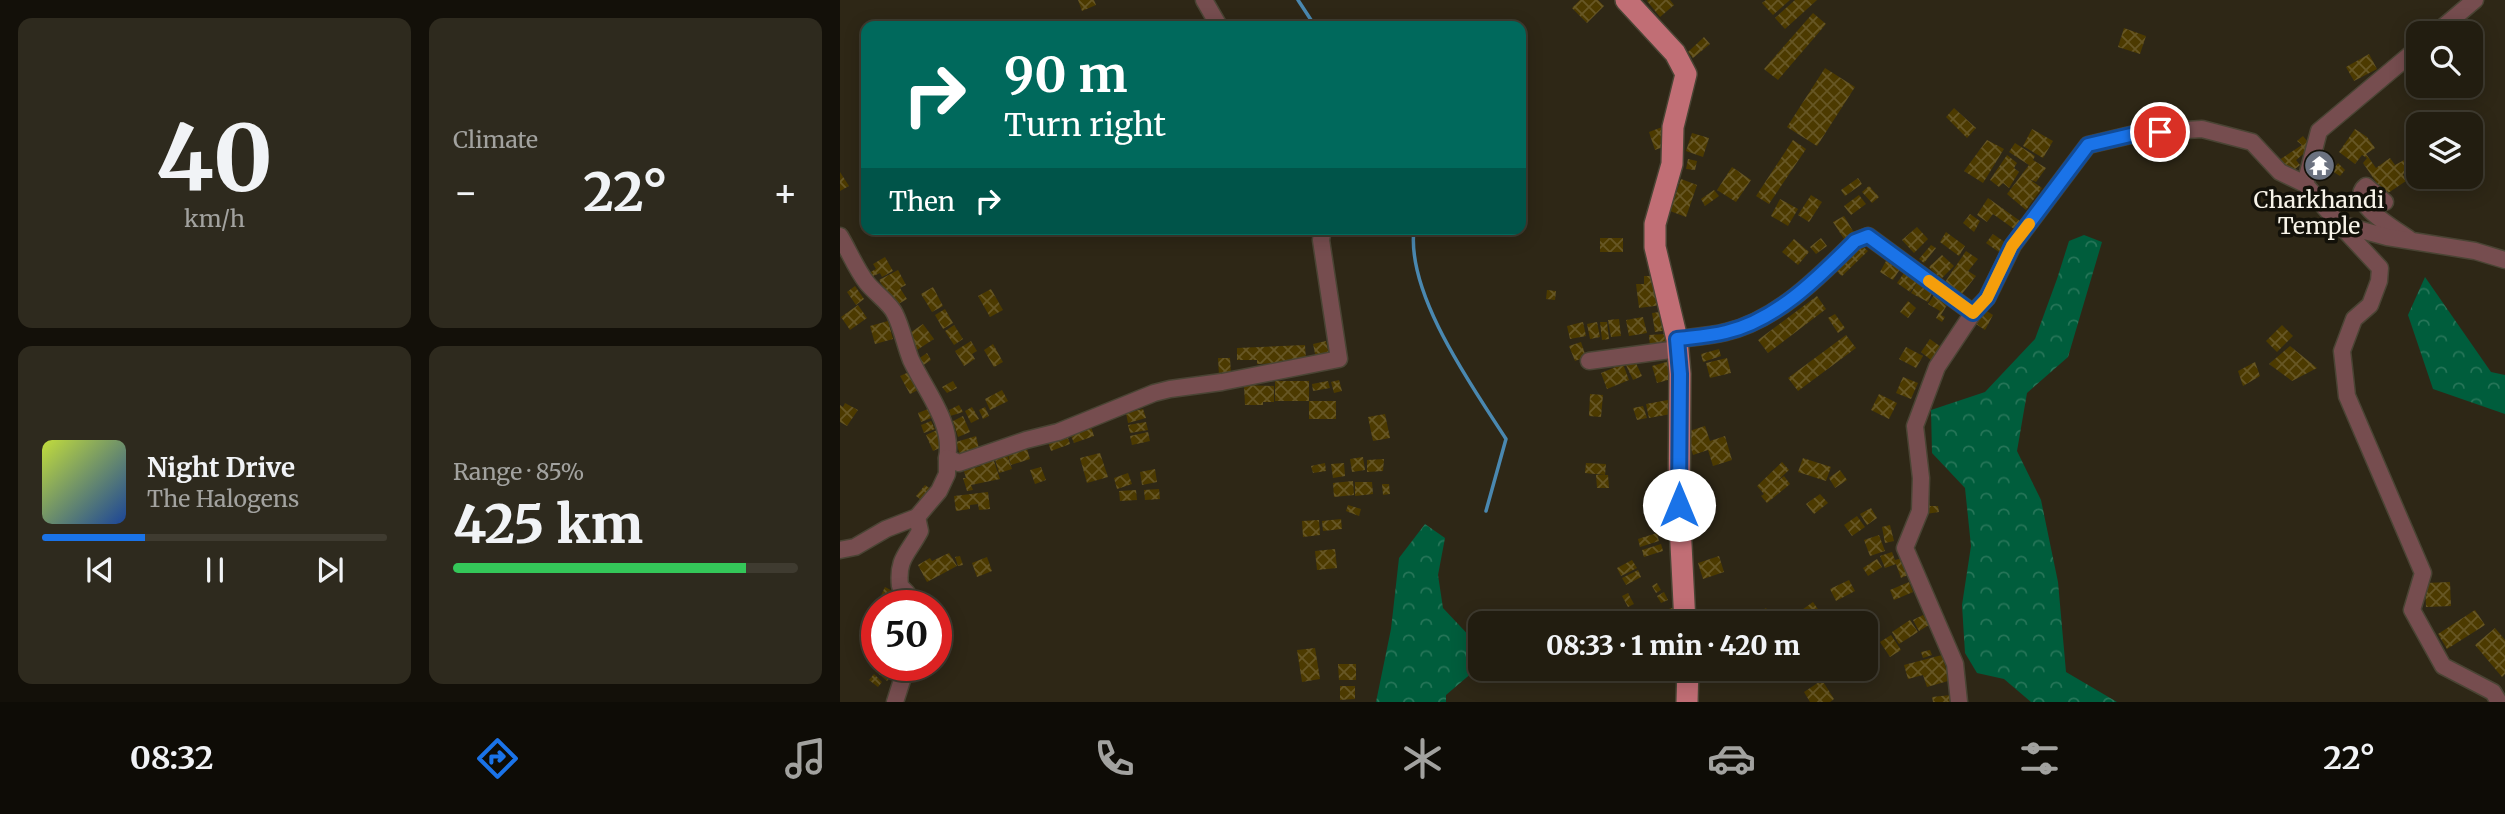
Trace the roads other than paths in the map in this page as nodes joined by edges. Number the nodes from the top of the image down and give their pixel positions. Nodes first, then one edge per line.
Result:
1 (1203, 0) edge
2 (1626, 0) edge
3 (2475, 0) edge
4 (1216, 21) edge
5 (2450, 21) edge
6 (2406, 58) edge
7 (2305, 184) junction
8 (2385, 202) dead end
9 (2339, 224) junction
10 (1322, 235) edge
11 (840, 236) edge
12 (2411, 241) junction
13 (2475, 251) junction
14 (2505, 251) edge
15 (2505, 260) edge
16 (1973, 313) junction
17 (1678, 344) junction
18 (1590, 361) dead end
19 (947, 458) junction
20 (917, 517) junction
21 (840, 550) edge
22 (904, 590) edge
23 (1684, 611) edge
24 (902, 681) edge
25 (1688, 681) edge
26 (895, 702) edge
27 (1687, 702) edge
28 (1959, 702) edge
29 (2499, 702) edge

1 - 4 street
2 - 17 main road
3 - 5 street
6 - 7 street
7 - 9 street
7 - 16 street
8 - 12 street
9 - 12 street
9 - 29 street
10 - 19 street
11 - 19 street
12 - 13 street
13 - 14 street
13 - 15 street
16 - 17 street
16 - 28 street
17 - 18 street
17 - 23 main road
19 - 20 street
20 - 21 street
20 - 22 street
24 - 26 street
25 - 27 main road

